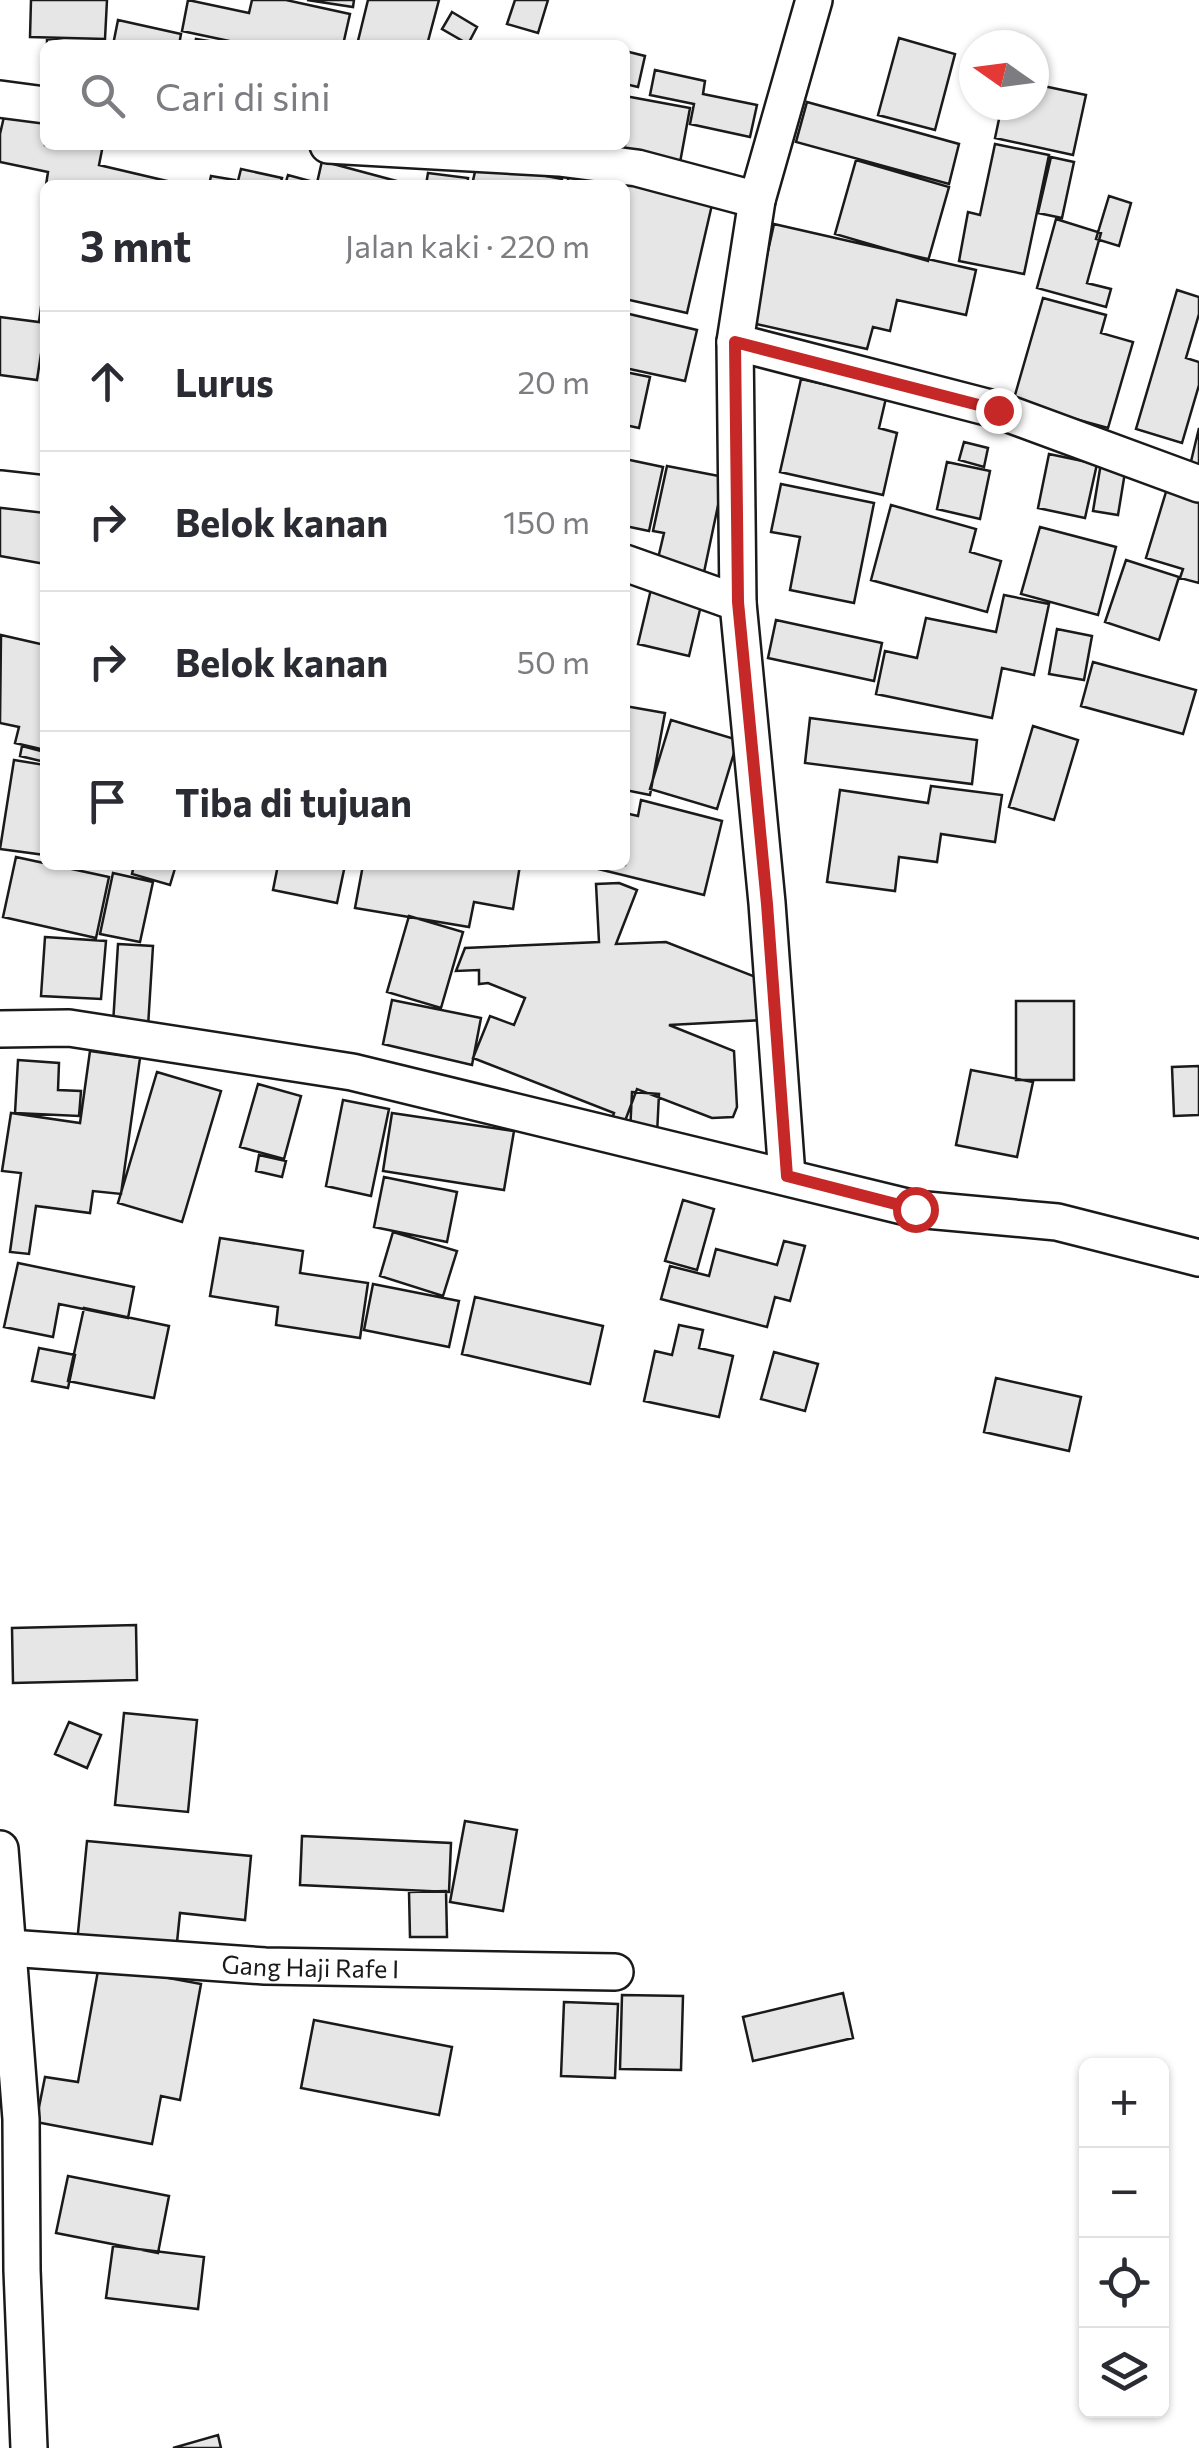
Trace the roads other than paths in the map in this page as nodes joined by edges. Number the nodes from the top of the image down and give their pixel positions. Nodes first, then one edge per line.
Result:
1 (814, 0) edge
2 (0, 99) edge
3 (40, 104) edge
4 (417, 150) edge
5 (756, 200) junction
6 (735, 342) junction
7 (1199, 484) edge
8 (0, 489) edge
9 (40, 493) edge
10 (630, 564) edge
11 (738, 602) junction
12 (0, 1029) edge
13 (787, 1176) junction
14 (1199, 1258) edge
15 (0, 1849) edge
16 (9, 1948) junction
17 (615, 1972) dead end
18 (11, 2268) edge
19 (29, 2448) edge

1 - 5 street
2 - 3 street
4 - 5 street
5 - 6 street
6 - 7 street
6 - 11 street
8 - 9 street
10 - 11 street
11 - 13 street
12 - 13 street
13 - 14 street
15 - 16 street
16 - 17 street, Gang Haji Rafe I
16 - 18 street
18 - 19 street

